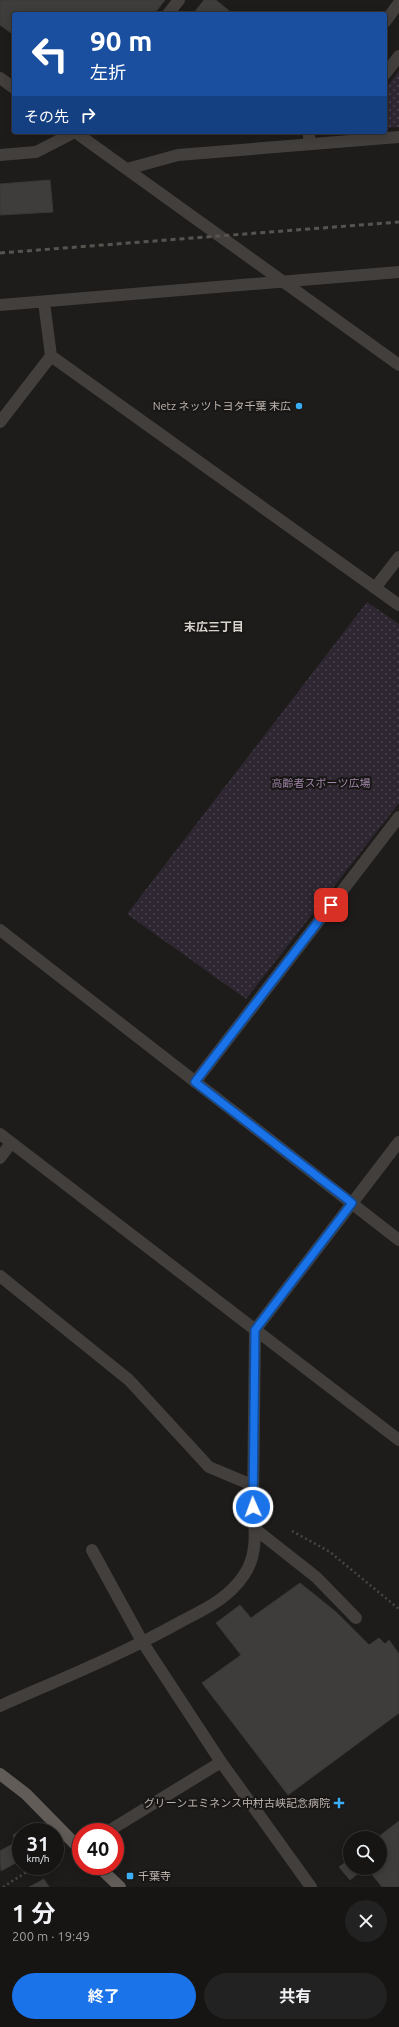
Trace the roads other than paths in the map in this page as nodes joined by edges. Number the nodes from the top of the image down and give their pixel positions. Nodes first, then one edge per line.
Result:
1 (179, 0) edge
2 (399, 4) edge
3 (170, 12) edge
4 (387, 19) edge
5 (399, 56) edge
6 (387, 71) edge
7 (0, 78) edge
8 (12, 87) edge
9 (71, 134) edge
10 (78, 134) edge
11 (339, 134) edge
12 (399, 137) edge
13 (309, 138) edge
14 (332, 143) junction
15 (0, 155) edge
16 (127, 169) junction
17 (399, 272) edge
18 (281, 280) junction
19 (44, 302) junction
20 (0, 305) edge
21 (51, 356) junction
22 (399, 365) edge
23 (0, 422) edge
24 (399, 557) edge
25 (375, 588) junction
26 (399, 605) edge
27 (399, 817) edge
28 (0, 930) edge
29 (195, 1082) junction
30 (0, 1134) edge
31 (399, 1142) edge
32 (11, 1143) junction
33 (0, 1158) edge
34 (352, 1203) junction
35 (399, 1240) edge
36 (0, 1276) edge
37 (255, 1330) junction
38 (399, 1440) edge
39 (252, 1485) junction
40 (255, 1529) junction
41 (92, 1550) dead end
42 (356, 1618) dead end
43 (143, 1643) junction
44 (0, 1706) edge
45 (221, 1762) junction
46 (0, 1774) edge
47 (122, 1823) edge
48 (72, 1840) edge
49 (107, 1875) edge
50 (120, 1887) edge
51 (311, 1887) edge

1 - 3 street
2 - 4 street
5 - 6 street
7 - 8 street
9 - 15 street
10 - 16 street
11 - 14 street
12 - 14 street
13 - 14 street
13 - 16 street
16 - 18 street
17 - 18 street
18 - 19 street
18 - 22 street
19 - 20 street
19 - 21 street
21 - 23 street
21 - 25 street
24 - 25 street
25 - 26 street
27 - 29 street
28 - 29 street
29 - 34 street
30 - 32 street
31 - 34 street
32 - 33 street
32 - 37 street
34 - 35 street
34 - 37 street
36 - 39 street
37 - 38 street
37 - 39 street
39 - 40 street
40 - 42 street
40 - 43 street
41 - 43 street
43 - 44 street
43 - 45 street
45 - 47 street
45 - 51 street
46 - 48 main road
49 - 50 main road

